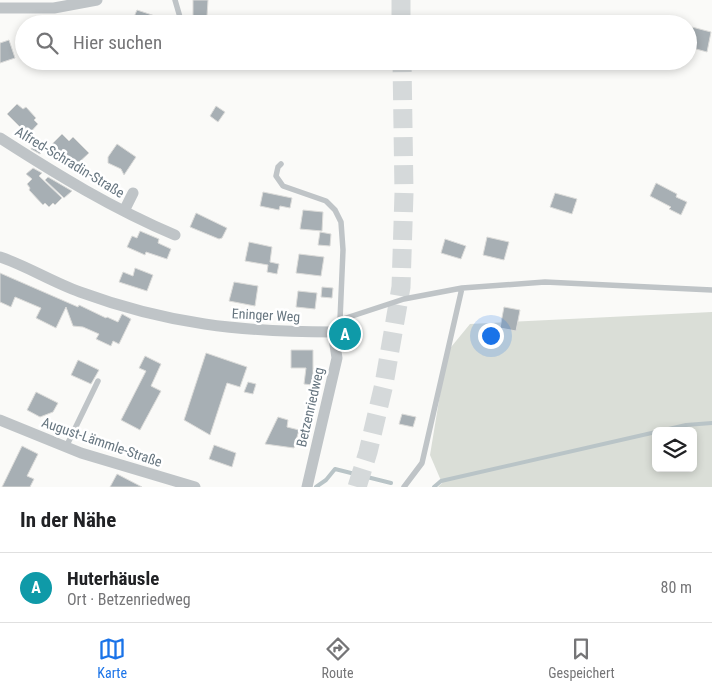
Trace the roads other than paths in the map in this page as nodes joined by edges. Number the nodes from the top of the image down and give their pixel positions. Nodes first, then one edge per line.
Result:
1 (97, 0) edge
2 (175, 0) edge
3 (0, 8) edge
4 (179, 15) edge
5 (0, 138) edge
6 (281, 164) dead end
7 (134, 193) dead end
8 (124, 211) junction
9 (175, 235) dead end
10 (0, 257) edge
11 (462, 288) junction
12 (712, 290) edge
13 (340, 320) junction
14 (333, 332) junction
15 (98, 381) dead end
16 (0, 420) edge
17 (66, 447) junction
18 (195, 487) edge
19 (307, 487) edge
20 (404, 487) edge

1 - 3 street
2 - 4 lane
5 - 8 street, Alfred-Schradin-Straße
6 - 13 lane
7 - 8 street, Alfred-Schradin-Straße
8 - 9 street, Alfred-Schradin-Straße
10 - 14 street, Eninger Weg
11 - 12 lane
11 - 13 lane
11 - 20 lane
13 - 14 lane
14 - 19 street, Betzenriedweg
15 - 17 lane
16 - 17 street, August-Lämmle-Straße
17 - 18 street, August-Lämmle-Straße

